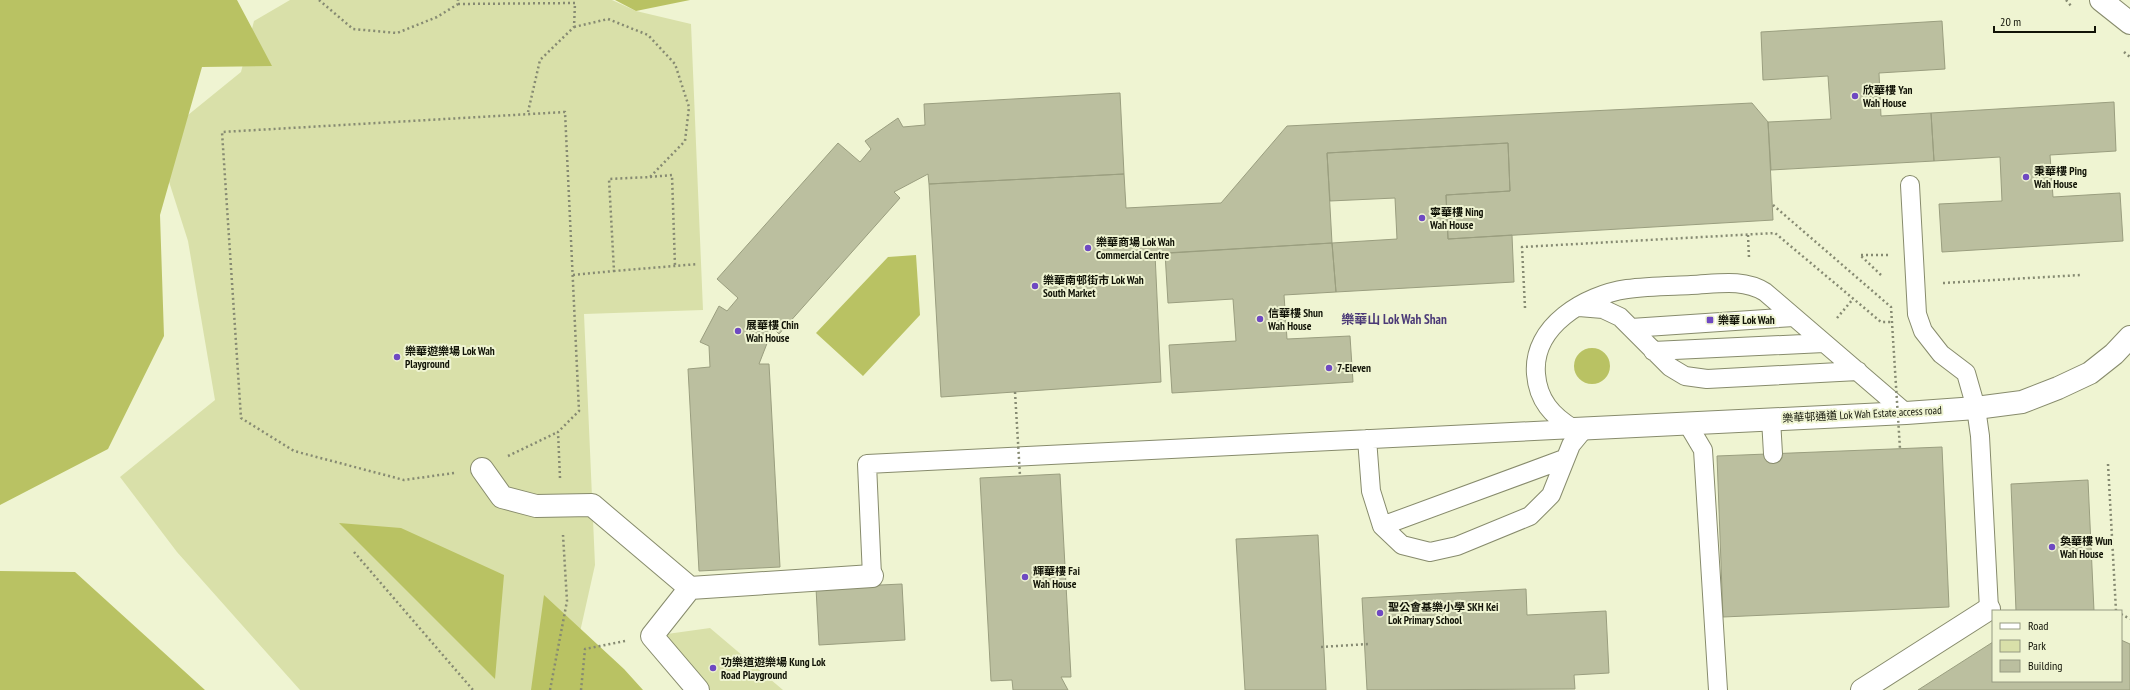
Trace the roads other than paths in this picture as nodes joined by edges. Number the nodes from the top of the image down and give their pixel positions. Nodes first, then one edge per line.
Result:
1 (2101, 0) edge
2 (2130, 23) edge
3 (1910, 185) dead end
4 (1579, 307) junction
5 (1794, 317) junction
6 (1631, 328) junction
7 (2130, 337) edge
8 (1824, 343) junction
9 (1653, 351) junction
10 (1858, 371) junction
11 (1976, 408) junction
12 (1906, 413) junction
13 (1771, 419) junction
14 (1687, 423) junction
15 (1579, 429) junction
16 (1367, 439) junction
17 (1773, 454) dead end
18 (1564, 458) junction
19 (482, 469) road end
20 (1382, 526) junction
21 (872, 576) joint
22 (690, 588) junction
23 (1989, 609) joint
24 (698, 690) edge
25 (1718, 690) edge
26 (1862, 690) edge

1 - 2 street
3 - 11 lane
4 - 5 lane
4 - 6 lane
4 - 15 lane
5 - 6 lane
5 - 8 lane
6 - 9 lane
7 - 11 street, 樂華邨通道 Lok Wah Estate access road
8 - 9 lane
8 - 10 lane
9 - 10 lane
10 - 12 lane
11 - 12 street, 樂華邨通道 Lok Wah Estate access road
11 - 23 lane
12 - 13 street, 樂華邨通道 Lok Wah Estate access road
13 - 14 street, 樂華邨通道 Lok Wah Estate access road
13 - 17 lane
14 - 15 street, 樂華邨通道 Lok Wah Estate access road
14 - 25 lane
15 - 16 lane
15 - 18 lane
16 - 20 lane
16 - 21 lane
18 - 20 lane
18 - 20 lane
19 - 22 street
21 - 22 street
22 - 24 street
23 - 26 street

